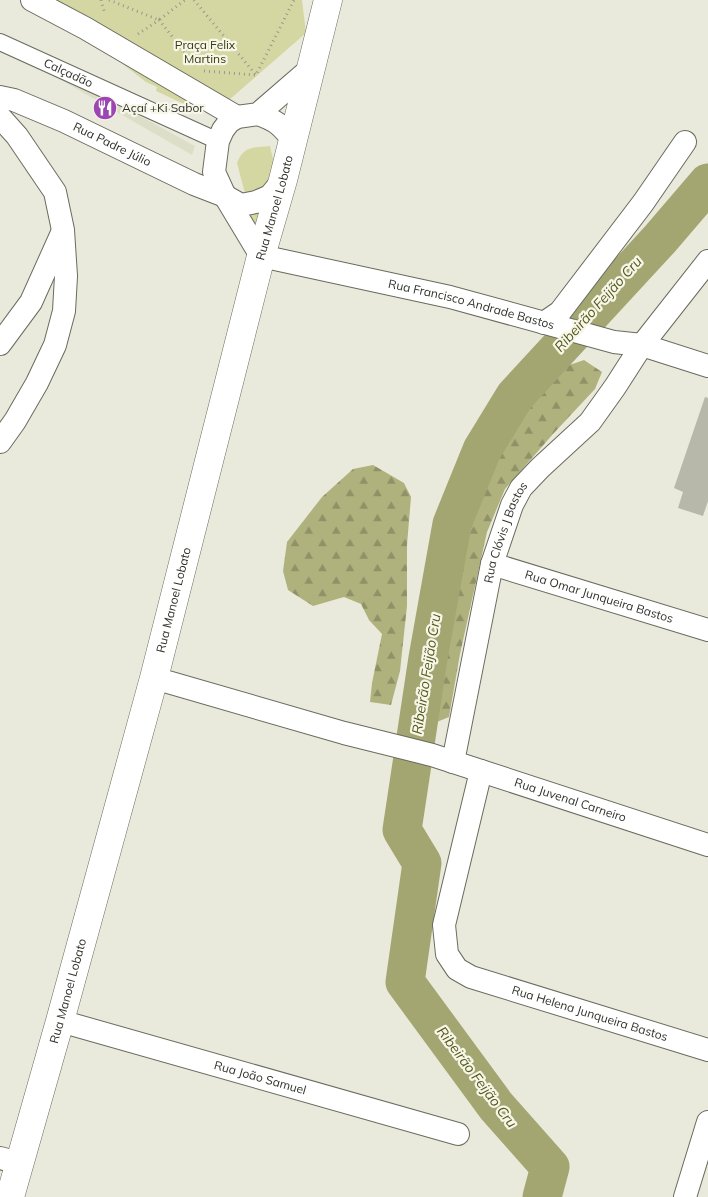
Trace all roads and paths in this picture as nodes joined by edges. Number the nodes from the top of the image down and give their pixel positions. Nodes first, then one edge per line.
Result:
1 (32, 0) edge
2 (110, 0) edge
3 (185, 0) edge
4 (194, 0) edge
5 (294, 0) edge
6 (328, 0) edge
7 (159, 20) junction
8 (135, 36) dead end
9 (0, 42) edge
10 (310, 69) junction
11 (256, 75) junction
12 (0, 97) edge
13 (248, 116) junction
14 (0, 117) edge
15 (293, 140) junction
16 (218, 141) junction
17 (685, 142) dead end
18 (283, 180) junction
19 (225, 196) junction
20 (63, 230) junction
21 (261, 256) junction
22 (708, 261) edge
23 (551, 325) junction
24 (0, 344) edge
25 (642, 346) junction
26 (708, 366) edge
27 (0, 442) edge
28 (492, 564) junction
29 (708, 630) edge
30 (154, 678) junction
31 (453, 762) junction
32 (481, 771) junction
33 (708, 845) edge
34 (60, 1021) junction
35 (708, 1050) edge
36 (708, 1122) edge
37 (458, 1134) dead end
38 (10, 1161) edge
39 (12, 1197) edge
40 (685, 1197) edge

1 - 13 street
2 - 7 path
3 - 7 path
4 - 11 path
5 - 11 path
6 - 10 street, Rua Manoel Lobato
7 - 8 path
7 - 11 path
9 - 16 street, Calçadão
10 - 13 street
10 - 15 street, Rua Manoel Lobato
12 - 19 street, Rua Padre Júlio
13 - 15 street
13 - 16 street
14 - 20 street
15 - 18 street, Rua Manoel Lobato
16 - 19 street
17 - 23 street
18 - 19 street
18 - 21 street, Rua Manoel Lobato
19 - 21 street
20 - 24 street
20 - 27 street
21 - 23 street, Rua Francisco Andrade Bastos
21 - 30 street, Rua Manoel Lobato
22 - 25 street, Rua Clóvis J Bastos
23 - 25 street, Rua Francisco Andrade Bastos
25 - 26 street, Rua Francisco Andrade Bastos
25 - 28 street, Rua Clóvis J Bastos
28 - 29 street, Rua Omar Junqueira Bastos
28 - 31 street, Rua Clóvis J Bastos
30 - 31 street, Rua Juvenal Carneiro
30 - 34 street, Rua Manoel Lobato
31 - 32 street, Rua Juvenal Carneiro
32 - 33 street, Rua Juvenal Carneiro
32 - 35 street, Rua Helena Junqueira Bastos
34 - 37 street, Rua João Samuel
34 - 38 street, Rua Manoel Lobato
36 - 40 street
38 - 39 street, Rua Manoel Lobato

